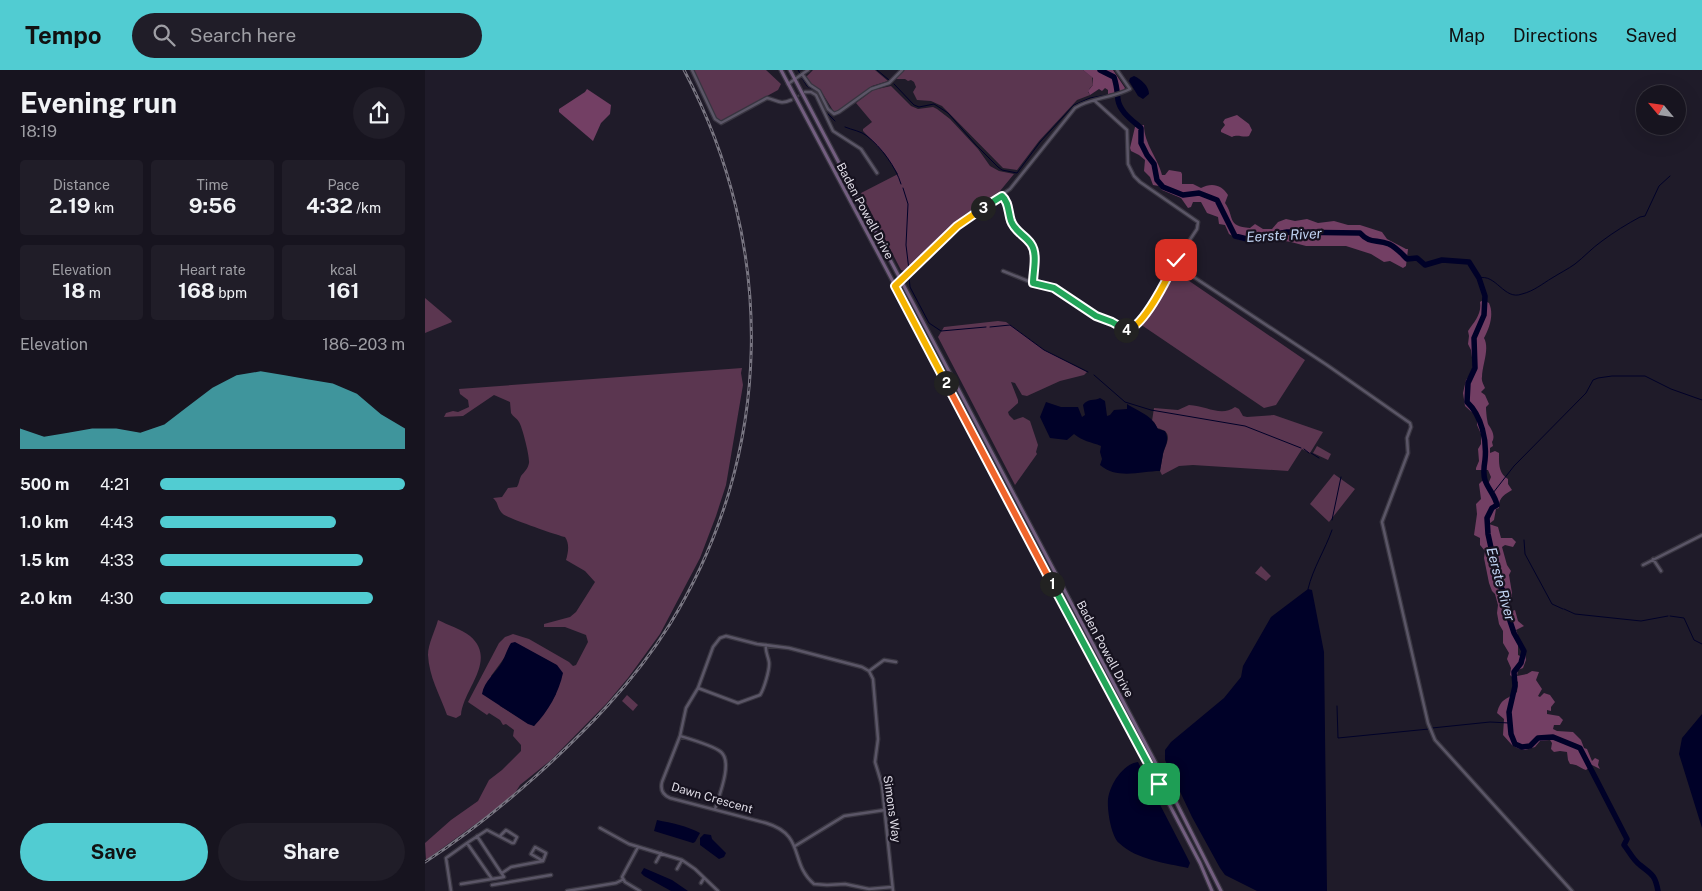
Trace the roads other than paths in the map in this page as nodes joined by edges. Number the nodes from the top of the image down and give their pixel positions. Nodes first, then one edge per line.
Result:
1 (692, 70) edge
2 (781, 70) edge
3 (790, 70) edge
4 (808, 70) edge
5 (902, 70) edge
6 (1117, 70) edge
7 (802, 74) junction
8 (795, 80) junction
9 (788, 84) junction
10 (805, 92) dead end
11 (791, 100) tunnel mouth
12 (1095, 101) junction
13 (824, 112) junction
14 (831, 112) junction
15 (877, 173) dead end
16 (1002, 196) junction
17 (1174, 264) junction
18 (1003, 271) dead end
19 (901, 281) junction
20 (1033, 283) junction
21 (895, 286) junction
22 (1702, 535) edge
23 (1653, 559) junction
24 (1643, 565) dead end
25 (1661, 571) dead end
26 (766, 645) junction
27 (896, 662) dead end
28 (869, 671) junction
29 (698, 688) junction
30 (680, 736) junction
31 (715, 809) junction
32 (885, 810) junction
33 (600, 828) dead end
34 (477, 836) junction
35 (500, 836) junction
36 (467, 843) junction
37 (795, 846) junction
38 (638, 847) junction
39 (661, 854) junction
40 (683, 860) junction
41 (543, 861) junction
42 (656, 862) dead end
43 (677, 869) dead end
44 (502, 873) junction
45 (551, 875) dead end
46 (504, 877) junction
47 (622, 878) junction
48 (704, 878) junction
49 (492, 879) junction
50 (505, 883) junction
51 (701, 883) dead end
52 (461, 884) dead end
53 (492, 885) dead end
54 (892, 887) junction
55 (451, 891) edge
56 (567, 891) edge
57 (640, 891) edge
58 (718, 891) edge
59 (893, 891) edge
60 (1212, 891) edge
61 (1221, 891) edge
62 (1572, 891) edge

1 - 11 street
2 - 9 main road, Baden Powell Drive
3 - 8 main road, Baden Powell Drive
4 - 7 street
5 - 14 street
6 - 12 street
7 - 8 street
7 - 14 street
8 - 9 street
8 - 19 main road, Baden Powell Drive
9 - 21 main road, Baden Powell Drive
10 - 13 street
12 - 16 street
12 - 17 street
13 - 14 street
13 - 15 street
16 - 19 street
16 - 20 street
17 - 20 street
17 - 62 street
18 - 20 street
19 - 21 street
19 - 61 main road, Baden Powell Drive
21 - 60 main road, Baden Powell Drive
22 - 23 street
23 - 24 street
23 - 25 street
26 - 28 street, Dawn Crescent
26 - 29 street, Dawn Crescent
26 - 29 street
27 - 28 street
28 - 32 street, Simons Way
29 - 30 street, Dawn Crescent
30 - 31 street
30 - 31 street, Dawn Crescent
31 - 37 street, Dawn Crescent
32 - 37 street
32 - 54 street, Simons Way
33 - 38 street
34 - 35 street
34 - 36 street
34 - 44 street
35 - 35 street
36 - 49 street
36 - 55 street
37 - 54 street, Dawn Crescent
38 - 39 street
38 - 47 street
39 - 40 street
39 - 42 street
40 - 43 street
40 - 48 street
41 - 41 street
41 - 44 street
44 - 46 street
45 - 50 street
46 - 49 street
46 - 50 street
47 - 56 street
47 - 57 street
48 - 51 street
48 - 58 street
49 - 52 street
50 - 53 street
54 - 59 street, Simons Way

